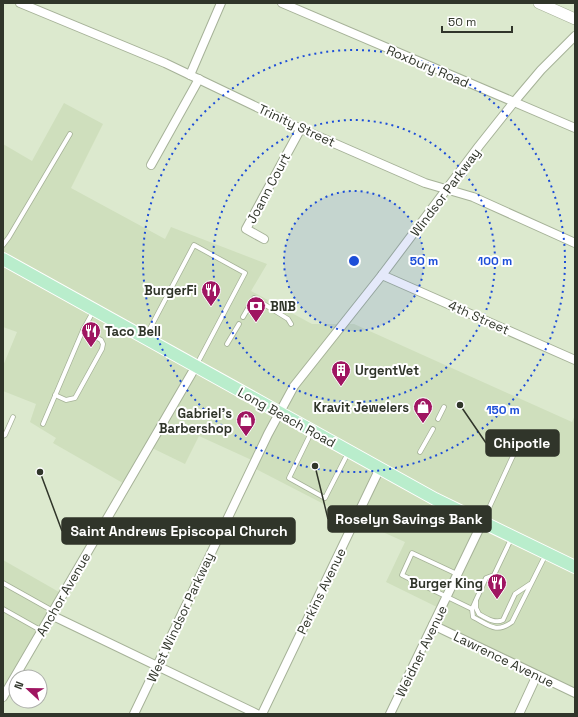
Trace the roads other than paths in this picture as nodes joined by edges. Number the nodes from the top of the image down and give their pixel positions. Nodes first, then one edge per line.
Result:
1 (20, 3) edge
2 (221, 3) edge
3 (282, 3) edge
4 (538, 3) edge
5 (575, 19) edge
6 (575, 36) edge
7 (190, 75) junction
8 (199, 79) junction
9 (514, 102) junction
10 (300, 128) junction
11 (575, 128) edge
12 (70, 134) dead end
13 (151, 165) dead end
14 (448, 189) junction
15 (264, 239) dead end
16 (575, 243) edge
17 (3, 245) edge
18 (3, 259) edge
19 (382, 275) junction
20 (94, 310) junction
21 (243, 317) dead end
22 (239, 324) dead end
23 (291, 324) dead end
24 (83, 330) junction
25 (145, 338) junction
26 (227, 344) dead end
27 (575, 360) edge
28 (196, 366) junction
29 (55, 395) junction
30 (444, 408) dead end
31 (279, 412) junction
32 (13, 417) dead end
33 (438, 419) dead end
34 (43, 424) dead end
35 (433, 430) dead end
36 (313, 431) junction
37 (3, 436) edge
38 (518, 445) dead end
39 (349, 451) junction
40 (420, 452) dead end
41 (380, 468) junction
42 (482, 523) junction
43 (512, 537) junction
44 (546, 553) junction
45 (575, 567) edge
46 (457, 574) junction
47 (3, 582) edge
48 (531, 584) junction
49 (447, 596) junction
50 (476, 599) junction
51 (472, 608) junction
52 (3, 609) edge
53 (52, 613) junction
54 (433, 625) junction
55 (42, 631) junction
56 (157, 666) junction
57 (538, 675) junction
58 (575, 693) edge
59 (3, 697) edge
60 (134, 714) edge
61 (256, 714) edge
62 (262, 714) edge
63 (390, 714) edge
64 (519, 714) edge

1 - 7 street, Trinity Street
2 - 7 street
3 - 9 street, Roxbury Road
4 - 5 main road
6 - 9 street, Windsor Parkway
7 - 8 street, Trinity Street
8 - 10 street, Trinity Street
8 - 13 street
9 - 11 street, Roxbury Road
9 - 14 street, Windsor Parkway
10 - 14 street, Trinity Street
10 - 15 street, Joann Court
12 - 17 lane
14 - 16 street, Trinity Street
14 - 19 street, Windsor Parkway
18 - 20 main road, Long Beach Road
19 - 27 street, 4th Street
19 - 31 street, Windsor Parkway
20 - 24 lane
20 - 25 main road, Long Beach Road
21 - 23 lane
22 - 26 lane
24 - 29 lane
24 - 29 lane
25 - 28 main road, Long Beach Road
25 - 28 lane
28 - 31 main road, Long Beach Road
28 - 53 street, Anchor Avenue
29 - 34 lane
30 - 33 lane
31 - 36 main road, Long Beach Road
31 - 56 street, West Windsor Parkway
32 - 37 lane
35 - 40 lane
36 - 39 main road, Long Beach Road
36 - 39 lane
38 - 42 lane
39 - 41 main road, Long Beach Road
41 - 42 main road, Long Beach Road
41 - 62 street, Perkins Avenue
42 - 43 main road, Long Beach Road
42 - 46 street, Weidner Avenue
43 - 44 main road, Long Beach Road
43 - 50 lane
44 - 45 main road, Long Beach Road
44 - 48 lane
46 - 49 street, Weidner Avenue
46 - 49 lane
47 - 53 lane
48 - 50 lane
48 - 51 lane
49 - 51 lane
49 - 54 street, Weidner Avenue
50 - 51 lane
52 - 55 lane
53 - 55 street, Anchor Avenue
53 - 56 street
54 - 57 street, Lawrence Avenue
54 - 63 street, Weidner Avenue
55 - 59 street, Anchor Avenue
56 - 60 street, West Windsor Parkway
56 - 61 street
57 - 58 street, Lawrence Avenue
57 - 64 street

